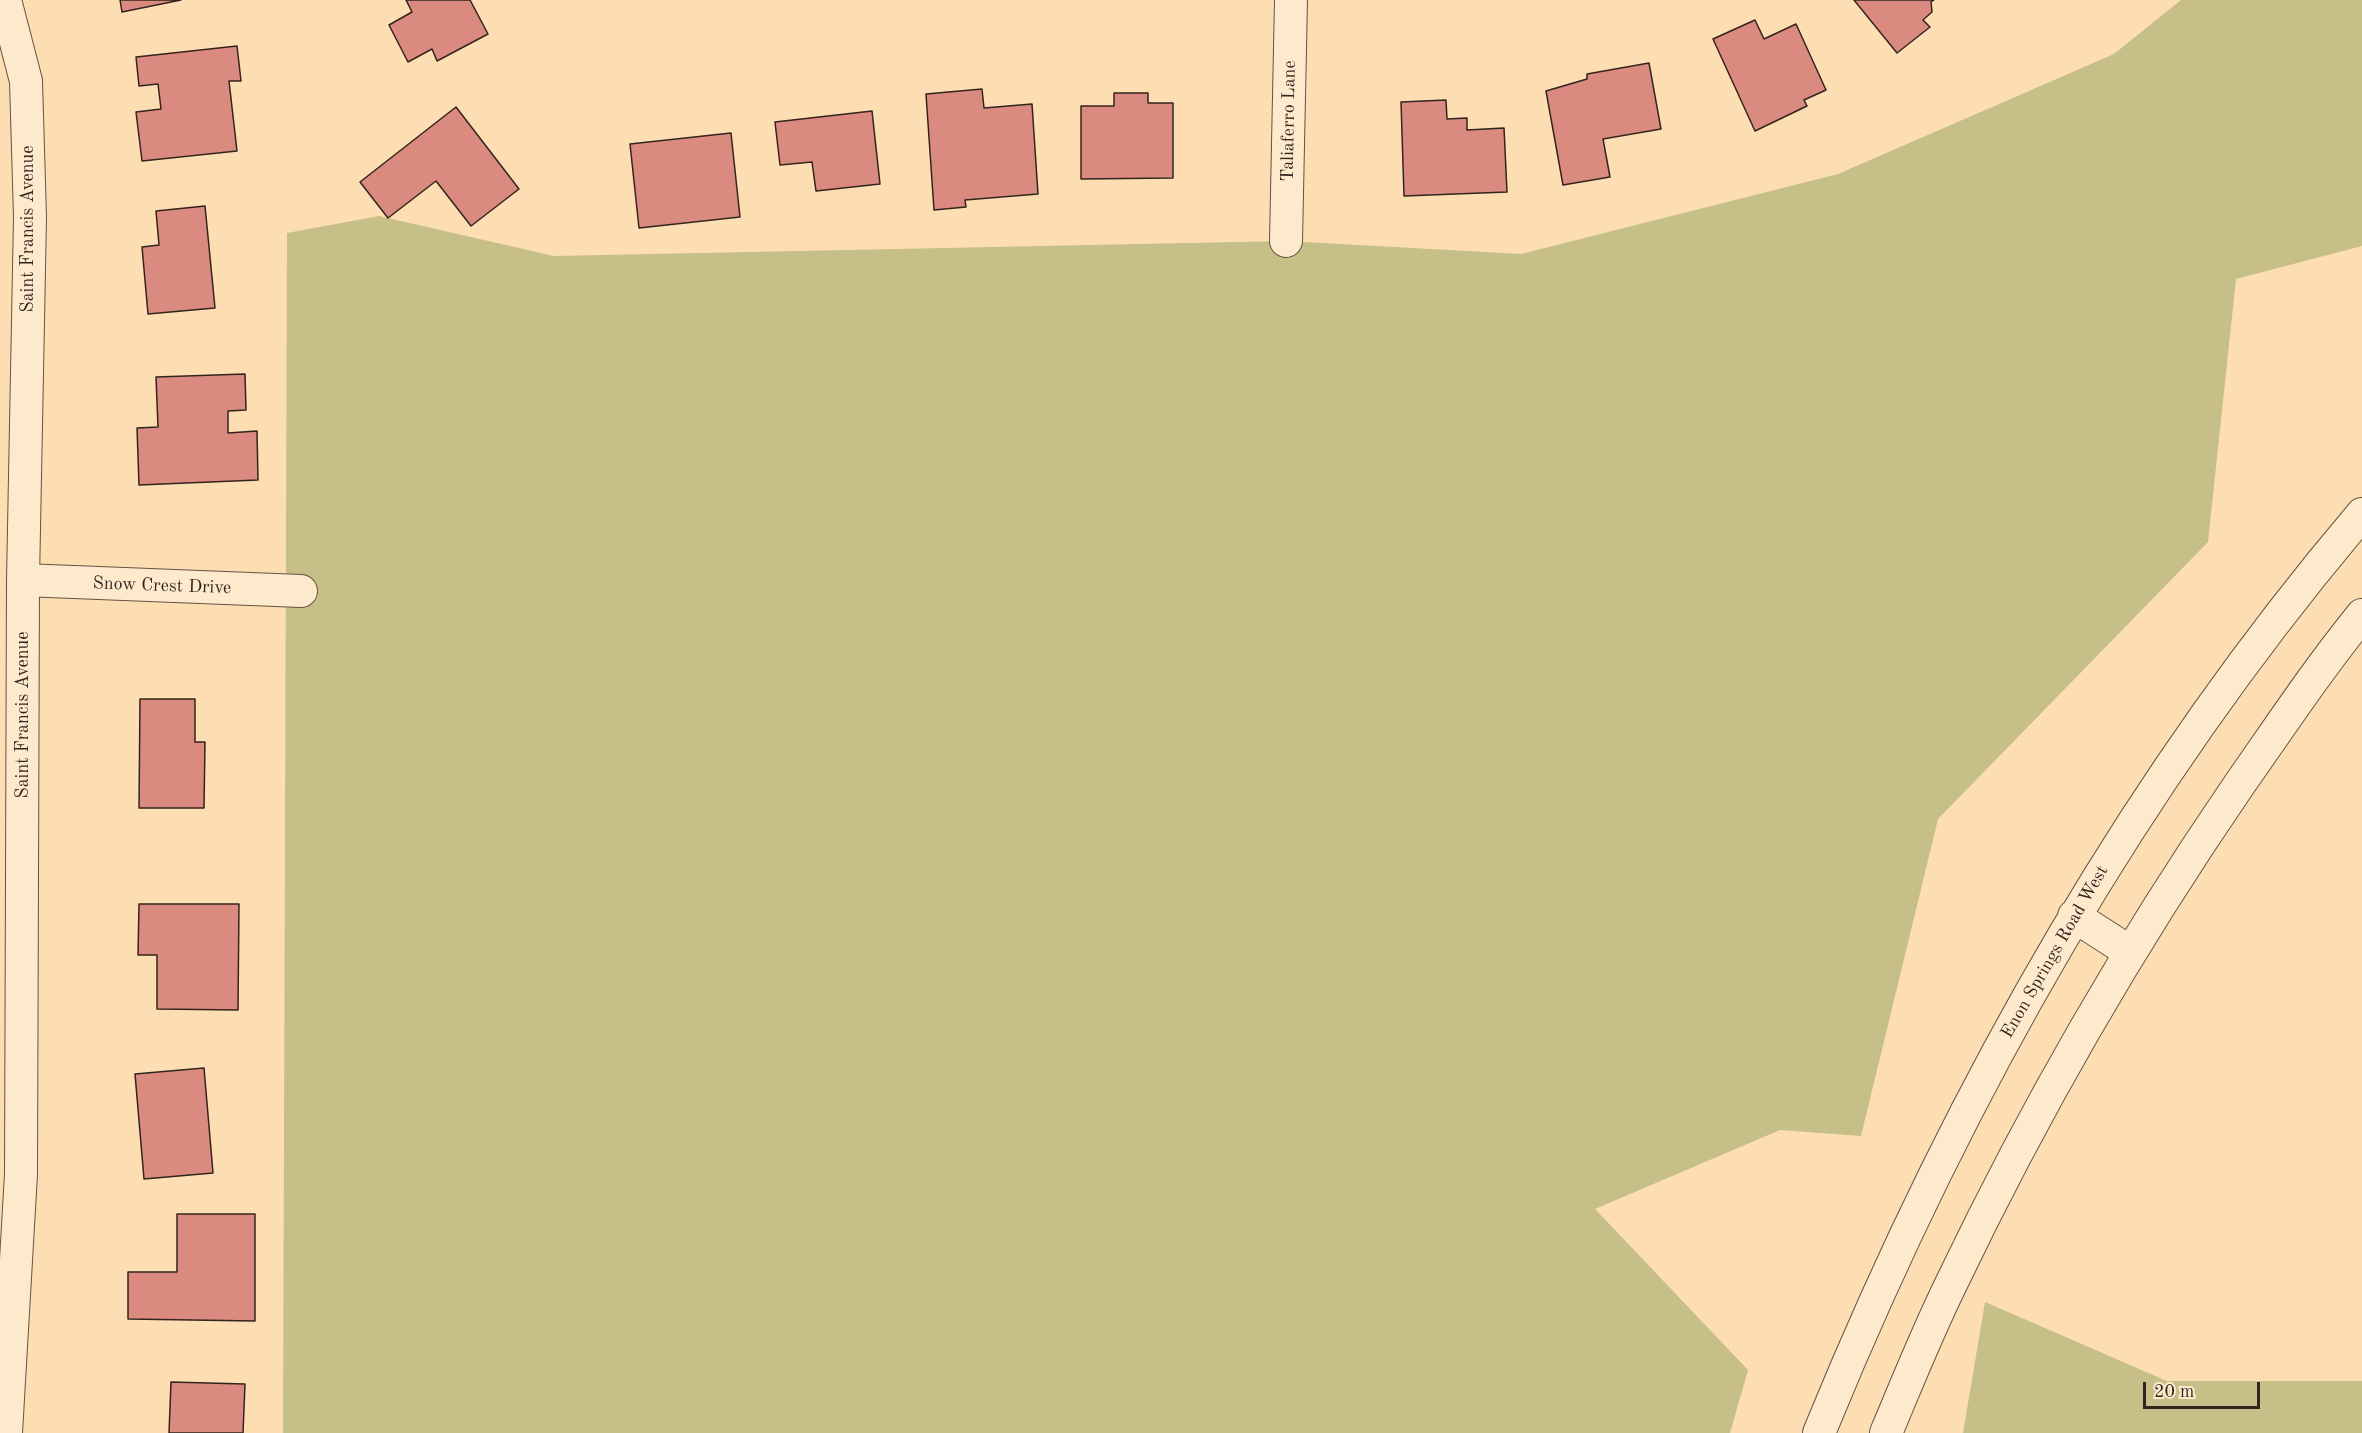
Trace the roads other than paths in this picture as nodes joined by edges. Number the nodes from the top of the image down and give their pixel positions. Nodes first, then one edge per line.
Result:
1 (4, 0) edge
2 (1292, 0) edge
3 (1286, 241) dead end
4 (2362, 514) edge
5 (23, 580) junction
6 (302, 591) dead end
7 (2362, 615) edge
8 (2074, 916) junction
9 (2130, 952) junction
10 (6, 1433) edge
11 (1819, 1433) edge
12 (1886, 1433) edge

1 - 5 street, Saint Francis Avenue
2 - 3 street, Taliaferro Lane
4 - 8 street, Enon Springs Road West
5 - 6 street, Snow Crest Drive
5 - 10 street, Saint Francis Avenue
7 - 9 street
8 - 9 street
8 - 11 street, Enon Springs Road West
9 - 12 street

